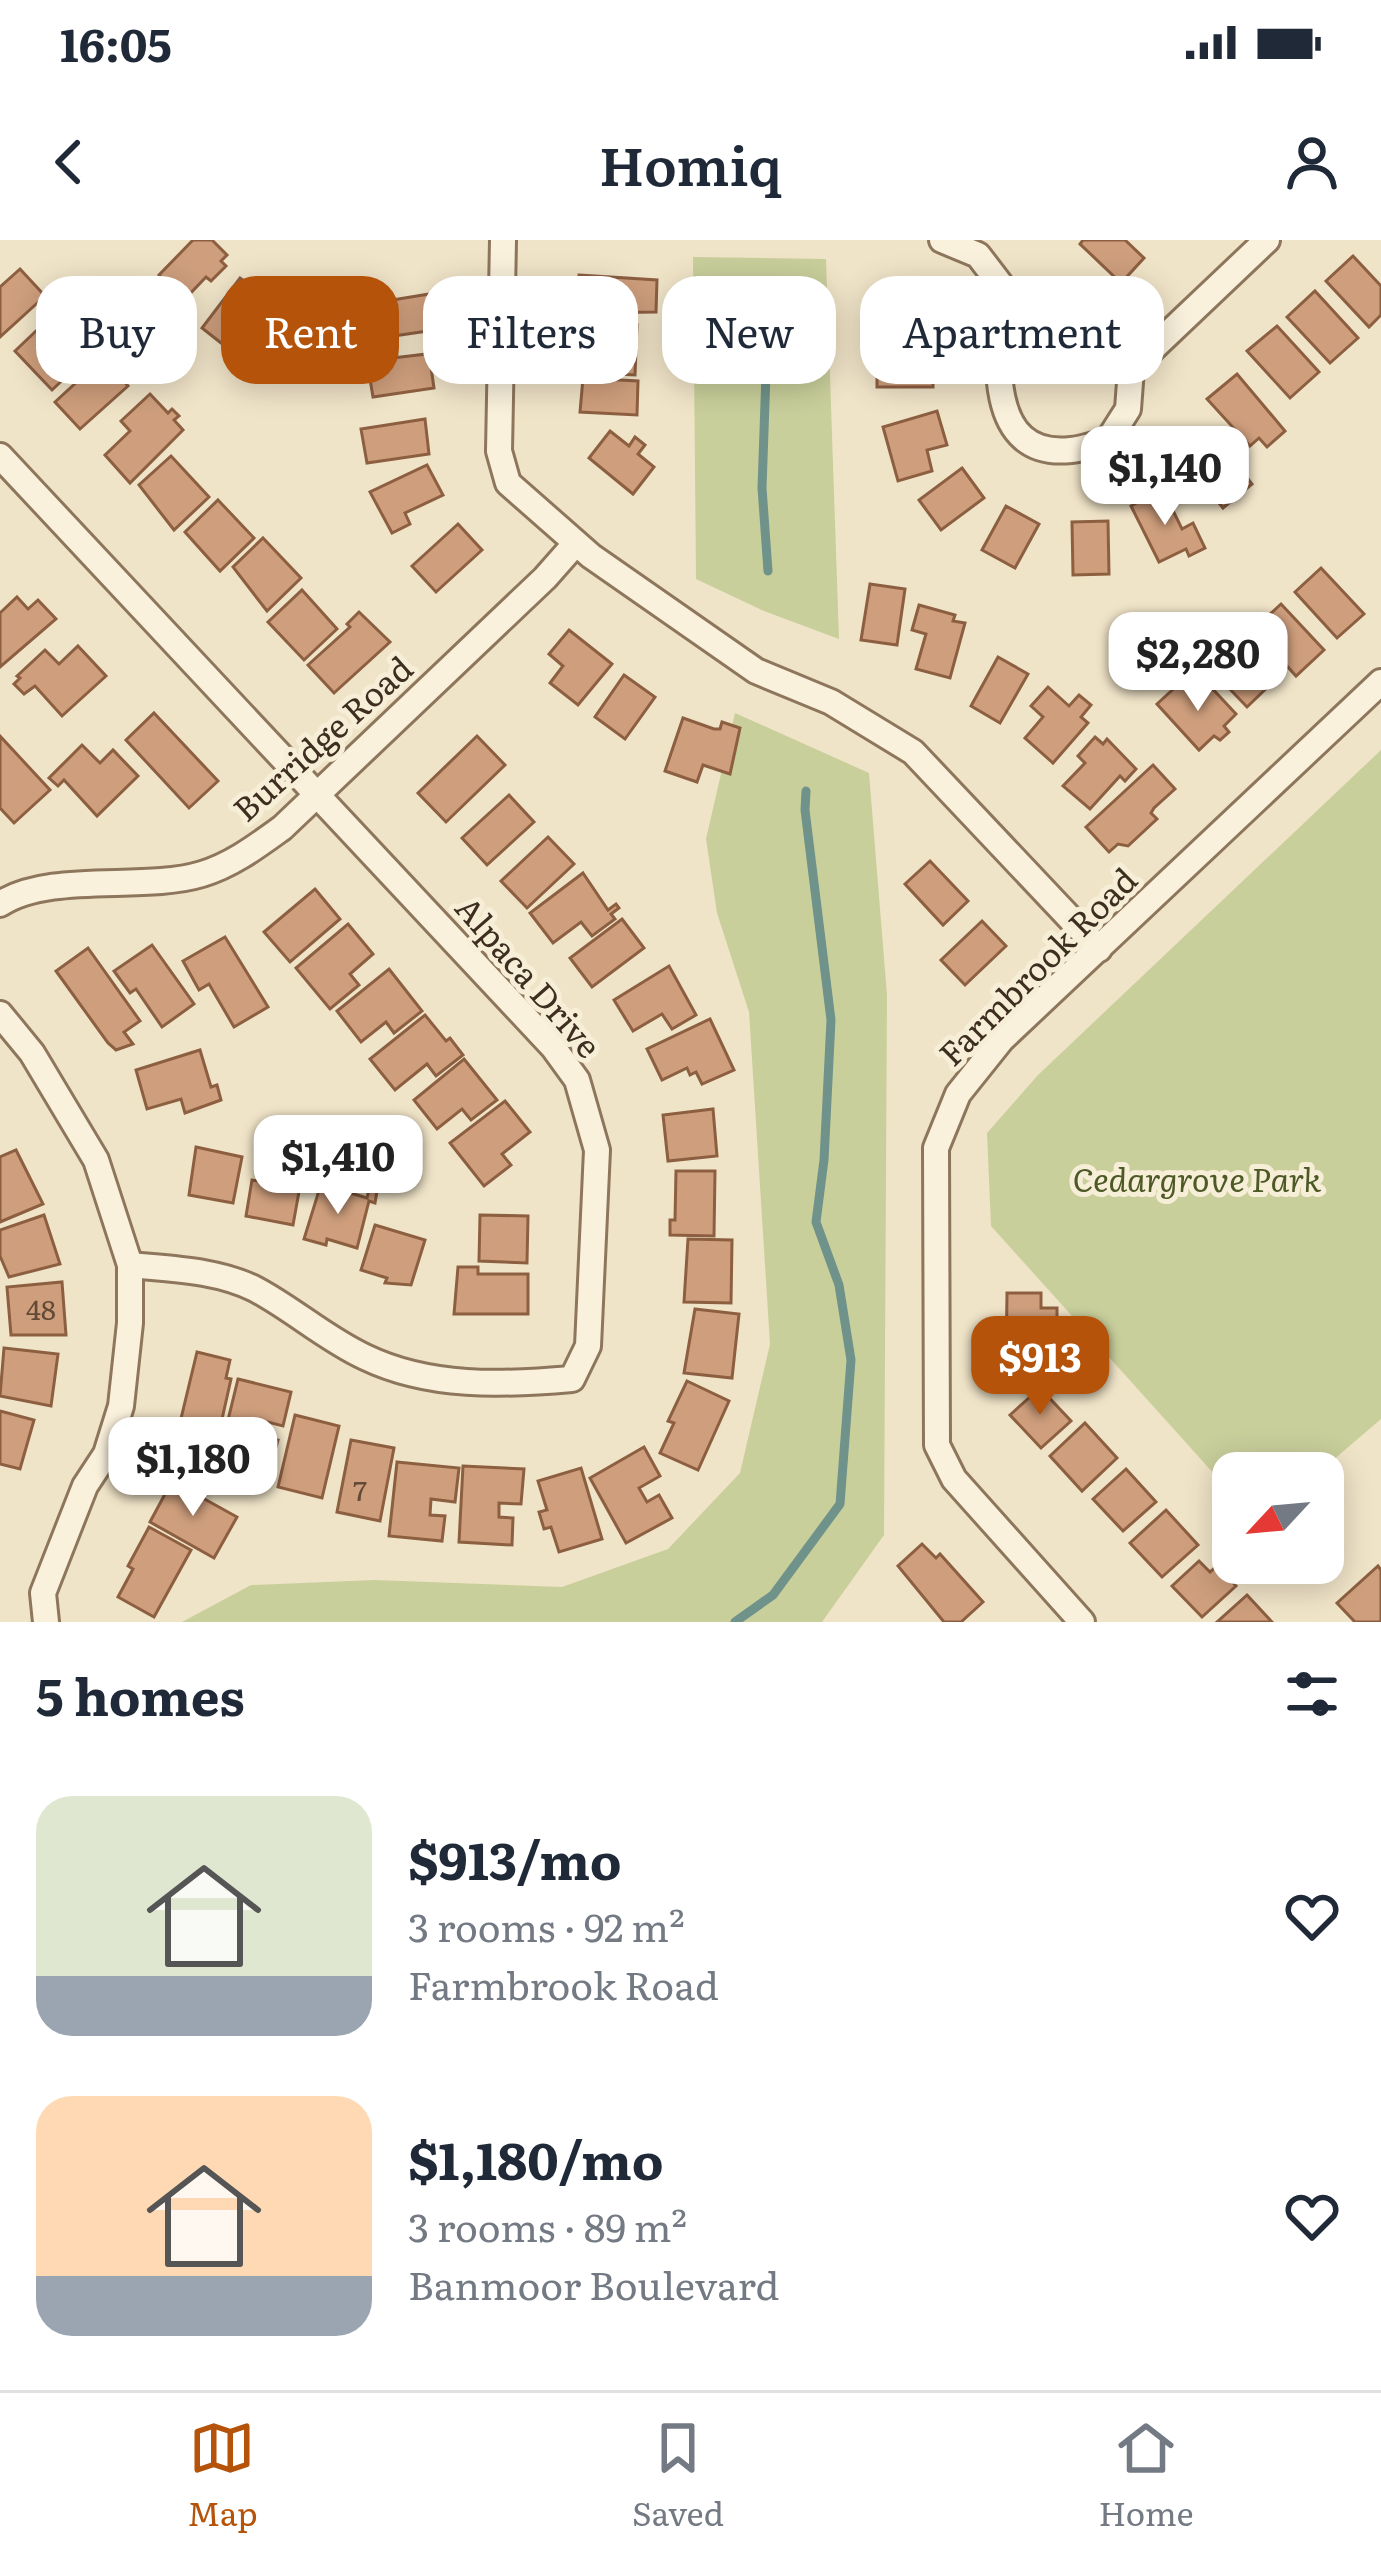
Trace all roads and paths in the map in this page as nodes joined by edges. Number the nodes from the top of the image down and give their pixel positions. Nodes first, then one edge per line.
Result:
1 (503, 240) edge
2 (942, 240) edge
3 (1267, 240) edge
4 (994, 276) edge
5 (1164, 338) edge
6 (1000, 384) edge
7 (1130, 384) edge
8 (0, 456) edge
9 (574, 544) junction
10 (1381, 682) edge
11 (317, 794) junction
12 (0, 904) edge
13 (1100, 949) junction
14 (0, 1014) edge
15 (130, 1265) junction
16 (1069, 1618) edge
17 (46, 1622) edge

1 - 9 street
2 - 4 street
3 - 5 street
6 - 7 street
8 - 11 street, Alpaca Drive
9 - 11 street, Burridge Road
9 - 13 street
10 - 13 street, Farmbrook Road
11 - 12 street, Burridge Road
11 - 15 street, Alpaca Drive
13 - 16 street, Farmbrook Road
14 - 15 street
15 - 17 street

